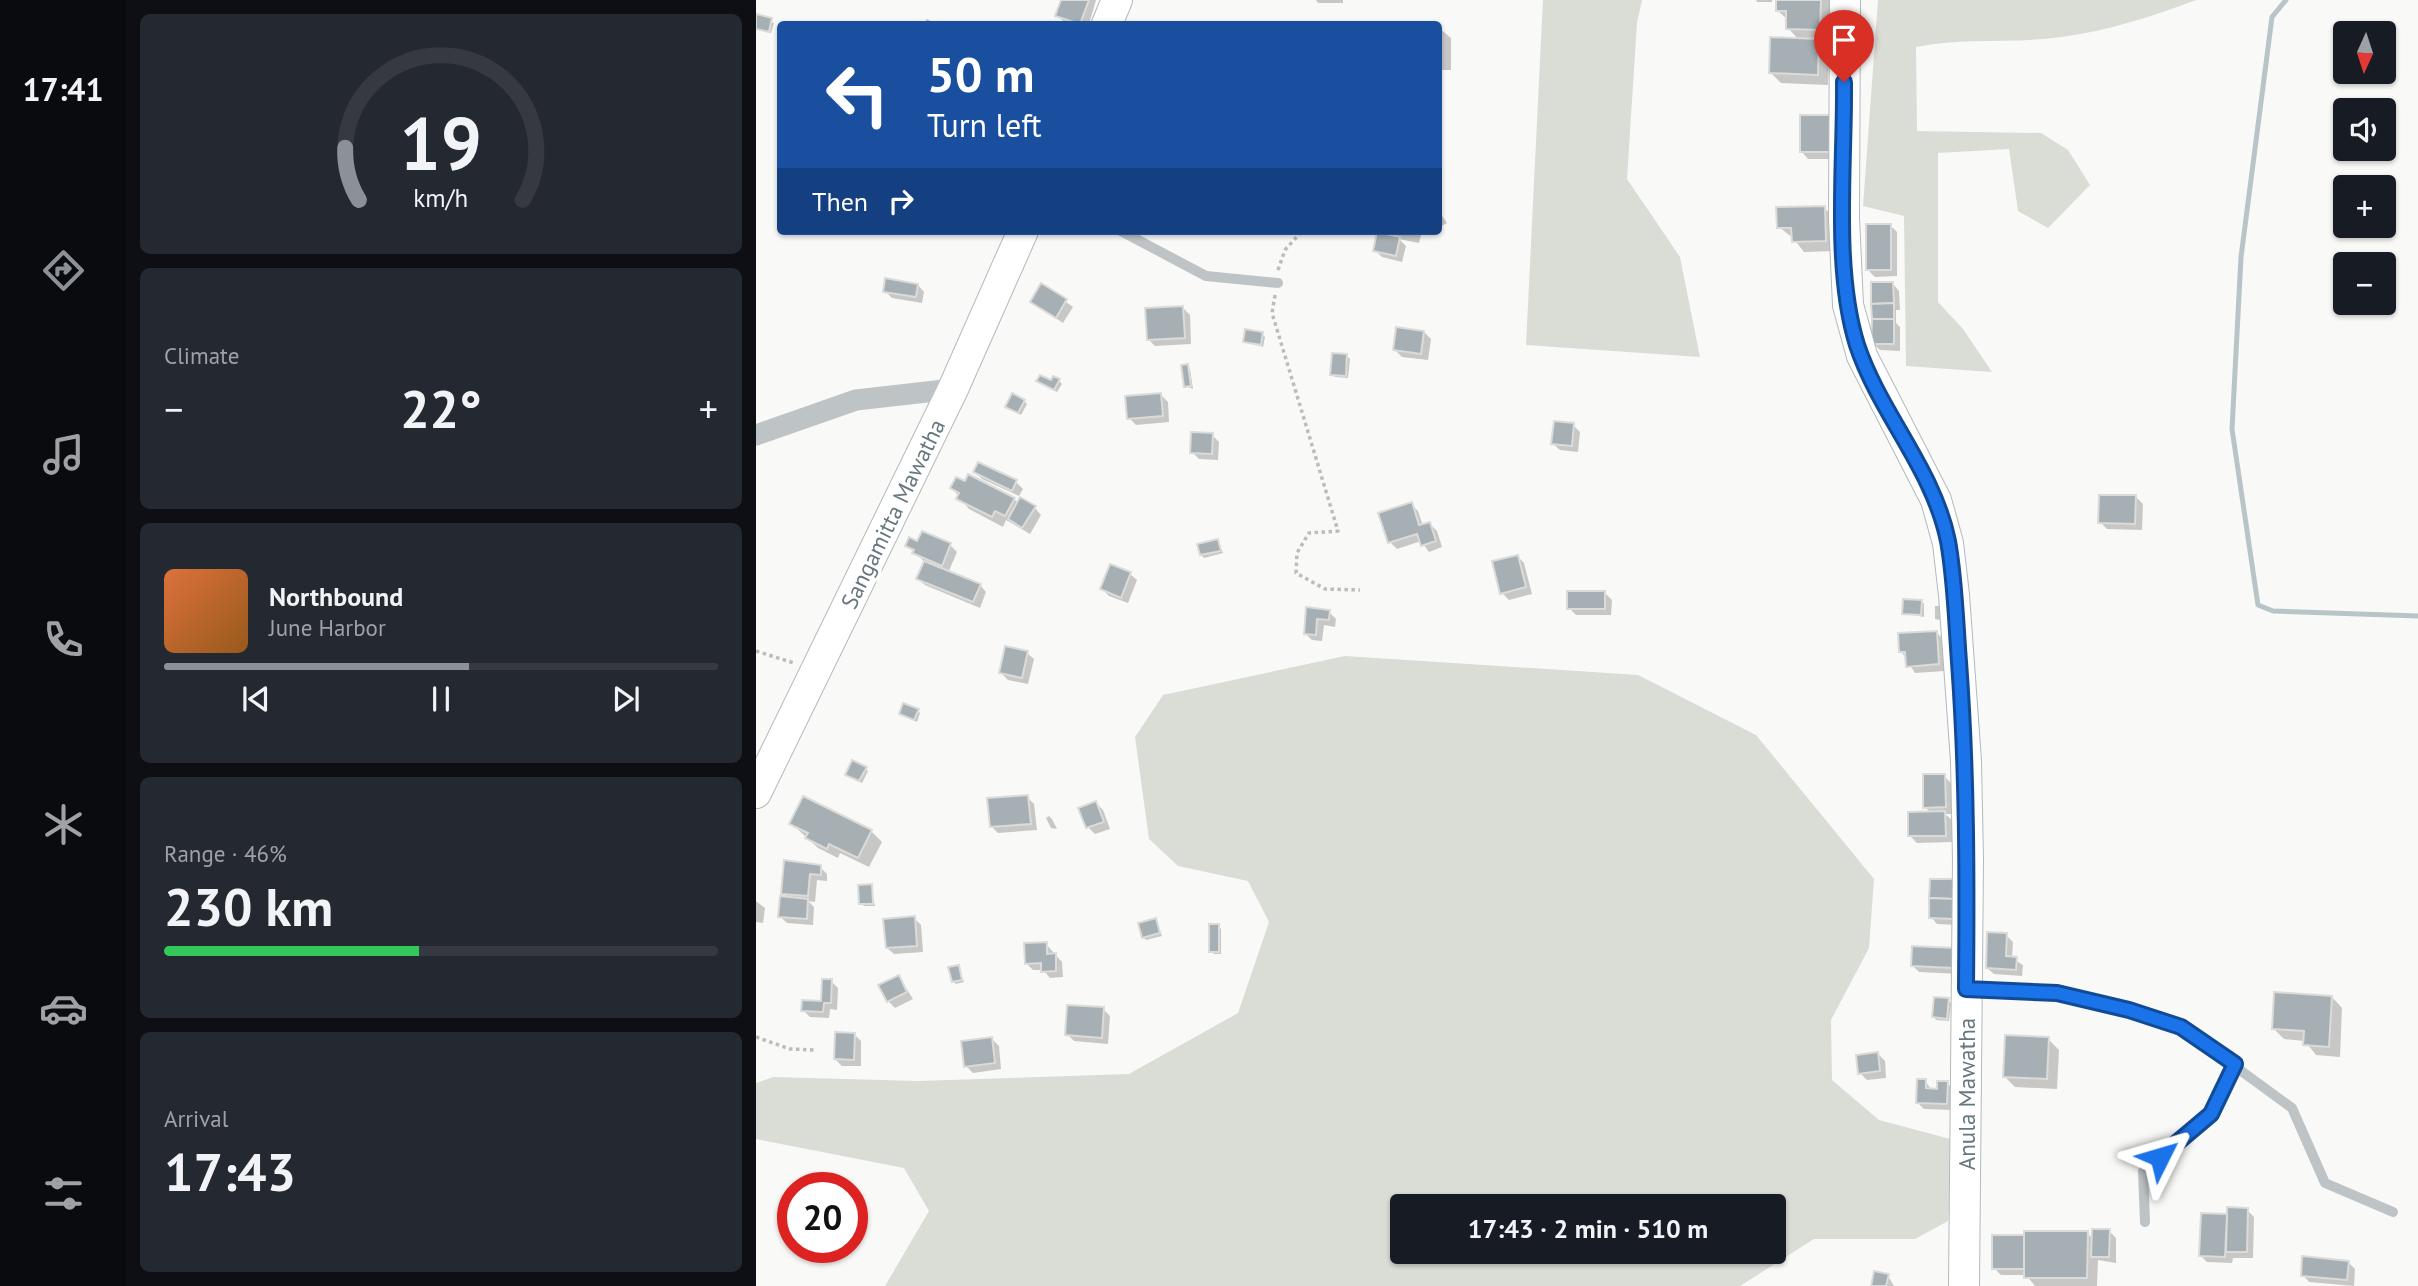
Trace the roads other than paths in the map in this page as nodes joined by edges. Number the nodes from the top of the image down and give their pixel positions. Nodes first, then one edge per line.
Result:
1 (1117, 0) edge
2 (1845, 0) edge
3 (1108, 21) edge
4 (1021, 235) edge
5 (1129, 235) edge
6 (1278, 283) road end
7 (953, 389) junction
8 (756, 435) edge
9 (756, 793) edge
10 (1966, 989) junction
11 (2235, 1064) junction
12 (2393, 1212) dead end
13 (2146, 1222) dead end
14 (1964, 1286) edge

1 - 3 main road
2 - 10 main road, Anula Mawatha
4 - 7 main road, Sangamitta Mawatha
5 - 6 lane
7 - 8 street
7 - 9 main road, Sangamitta Mawatha
10 - 11 lane
10 - 14 main road, Anula Mawatha
11 - 12 lane
11 - 13 lane

